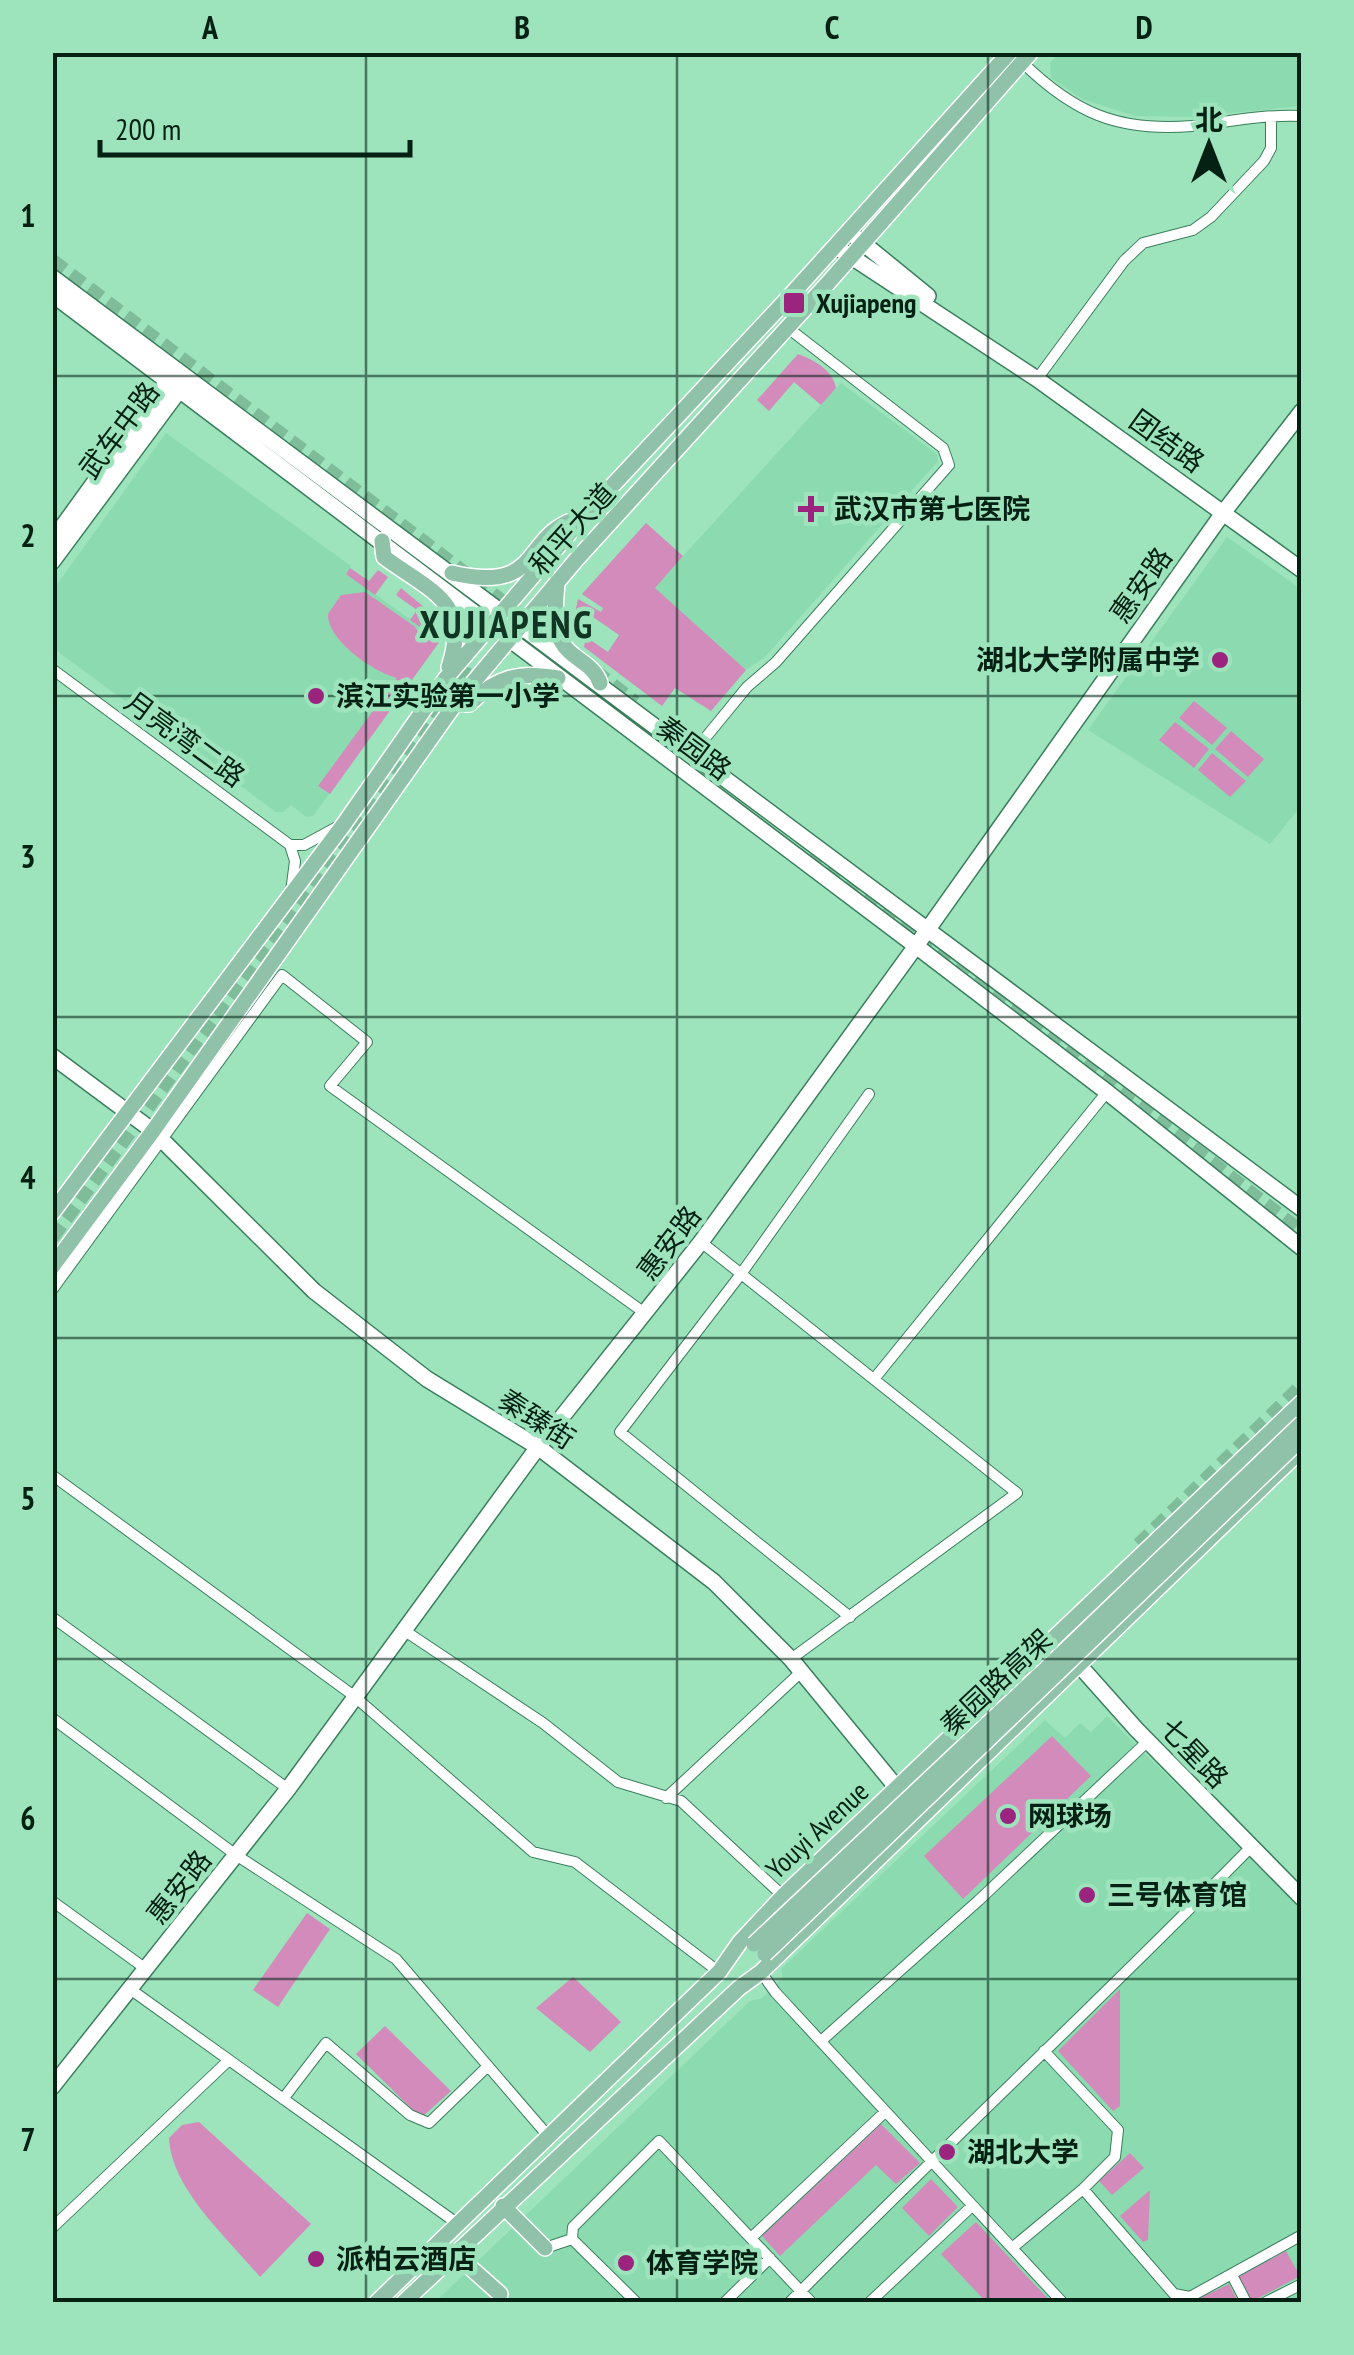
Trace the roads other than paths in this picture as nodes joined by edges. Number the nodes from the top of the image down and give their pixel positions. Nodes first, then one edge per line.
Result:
1 (1021, 56) edge
2 (1271, 116) junction
3 (1302, 116) edge
4 (848, 231) junction
5 (863, 244) junction
6 (835, 246) junction
7 (851, 257) junction
8 (52, 277) edge
9 (52, 294) edge
10 (788, 328) junction
11 (1002, 355) junction
12 (179, 378) junction
13 (1037, 379) junction
14 (1302, 411) edge
15 (1223, 513) junction
16 (583, 517) junction
17 (52, 541) edge
18 (382, 542) junction
19 (52, 562) edge
20 (1302, 570) edge
21 (452, 573) junction
22 (557, 582) junction
23 (502, 611) junction
24 (520, 625) junction
25 (490, 626) junction
26 (507, 640) junction
27 (52, 669) edge
28 (446, 678) junction
29 (558, 678) junction
30 (600, 683) junction
31 (455, 704) junction
32 (693, 753) junction
33 (344, 824) junction
34 (290, 845) junction
35 (291, 894) junction
36 (928, 929) junction
37 (916, 946) junction
38 (52, 1056) edge
39 (1107, 1092) junction
40 (869, 1094) dead end
41 (128, 1112) junction
42 (158, 1136) junction
43 (1302, 1209) edge
44 (52, 1213) edge
45 (701, 1242) junction
46 (1302, 1248) edge
47 (52, 1268) edge
48 (742, 1274) junction
49 (52, 1290) edge
50 (646, 1315) junction
51 (874, 1379) junction
52 (1302, 1402) edge
53 (1302, 1422) edge
54 (1302, 1438) edge
55 (538, 1447) junction
56 (1302, 1449) edge
57 (52, 1475) edge
58 (1139, 1545) tunnel mouth
59 (1109, 1586) junction
60 (850, 1616) junction
61 (52, 1617) edge
62 (405, 1631) junction
63 (1056, 1638) junction
64 (1080, 1665) junction
65 (796, 1666) junction
66 (354, 1696) junction
67 (52, 1718) edge
68 (1148, 1741) junction
69 (897, 1788) junction
70 (288, 1789) junction
71 (666, 1798) junction
72 (1252, 1847) junction
73 (236, 1855) junction
74 (783, 1896) junction
75 (1302, 1898) edge
76 (52, 1901) edge
77 (760, 1949) junction
78 (146, 1969) junction
79 (719, 1972) junction
80 (761, 1972) junction
81 (738, 1988) junction
82 (130, 1989) junction
83 (820, 2041) junction
84 (1044, 2051) junction
85 (229, 2060) junction
86 (488, 2066) junction
87 (52, 2087) edge
88 (283, 2099) junction
89 (885, 2112) junction
90 (549, 2137) junction
91 (930, 2160) junction
92 (1083, 2190) junction
93 (503, 2206) junction
94 (972, 2206) junction
95 (458, 2224) junction
96 (52, 2228) edge
97 (1302, 2235) edge
98 (751, 2238) junction
99 (572, 2239) junction
100 (545, 2248) joint
101 (1012, 2248) junction
102 (454, 2253) junction
103 (770, 2258) junction
104 (1232, 2275) junction
105 (1302, 2284) edge
106 (801, 2291) junction
107 (1174, 2294) junction
108 (498, 2298) edge
109 (377, 2302) edge
110 (404, 2302) edge
111 (636, 2302) edge
112 (725, 2302) edge
113 (790, 2302) edge
114 (811, 2302) edge
115 (870, 2302) edge
116 (1062, 2302) edge
117 (1164, 2302) edge
118 (1246, 2302) edge
119 (1266, 2302) edge

1 - 2 street
1 - 4 main road, 和平大道
1 - 5 main road, 和平大道
2 - 3 street
2 - 13 street
4 - 5 street, 团结路
4 - 6 main road, 和平大道
5 - 7 main road, 和平大道
5 - 11 street, 团结路
6 - 7 street, 团结路
6 - 16 main road, 和平大道
7 - 10 main road, 和平大道
7 - 11 street, 团结路
8 - 12 street, 秦园路
9 - 12 street, 秦园路
10 - 22 main road, 和平大道
10 - 32 street
11 - 13 street, 团结路
12 - 17 street, 武车中路
12 - 18 street, 秦园路
12 - 19 street, 武车中路
12 - 21 street, 秦园路
13 - 15 street, 团结路
14 - 15 street, 惠安路
15 - 20 street, 团结路
15 - 36 street, 惠安路
16 - 21 main road
16 - 23 main road, 和平大道
18 - 25 street, 秦园路
18 - 28 main road
21 - 23 street, 秦园路
22 - 24 main road, 和平大道
22 - 30 main road
23 - 24 street, 秦园路
23 - 25 main road, 和平大道
24 - 26 main road, 和平大道
24 - 30 street, 秦园路
25 - 26 street, 秦园路
25 - 28 main road, 和平大道
26 - 29 street, 秦园路
26 - 31 main road, 和平大道
27 - 34 street, 月亮湾二路
28 - 33 main road, 和平大道
29 - 31 main road
29 - 37 street, 秦园路
30 - 32 street, 秦园路
31 - 42 main road, 和平大道
32 - 36 street, 秦园路
33 - 34 street
33 - 35 main road, 和平大道
34 - 35 street
35 - 41 main road, 和平大道
36 - 37 street, 惠安路
36 - 43 street, 秦园路
37 - 39 street, 秦园路
37 - 45 street, 惠安路
38 - 41 street, 秦臻街
39 - 46 street, 秦园路
39 - 51 street
40 - 48 street
41 - 42 street, 秦臻街
41 - 44 main road, 和平大道
42 - 47 main road, 和平大道
42 - 49 street
42 - 50 street
42 - 55 street, 秦臻街
45 - 48 street
45 - 50 street, 惠安路
48 - 51 street
48 - 60 street
50 - 55 street, 惠安路
51 - 60 street
52 - 59 main road, Youyi Avenue
53 - 77 main road, 秦园路高架, bridge
54 - 77 main road, 秦园路高架, bridge
55 - 62 street, 惠安路
55 - 65 street, 秦臻街
56 - 64 main road
57 - 66 street
58 - 59 main road
59 - 63 main road, Youyi Avenue
60 - 65 street
61 - 70 street
62 - 66 street, 惠安路
62 - 71 street
63 - 64 street, 七星路
63 - 69 main road, Youyi Avenue
64 - 68 street, 七星路
64 - 80 main road
65 - 69 street, 秦臻街
65 - 71 street
66 - 70 street, 惠安路
66 - 79 street
67 - 73 street
68 - 72 street, 七星路
68 - 83 street
69 - 74 main road, Youyi Avenue
70 - 73 street, 惠安路
71 - 74 street
72 - 75 street, 七星路
72 - 84 street
73 - 78 street, 惠安路
73 - 86 street
74 - 79 main road, Youyi Avenue
76 - 78 street
77 - 79 main road, 秦园路高架
77 - 81 main road, 秦园路高架
78 - 82 street, 惠安路
79 - 90 main road, Youyi Avenue
80 - 81 main road
80 - 83 street
81 - 93 main road
82 - 85 street
82 - 87 street, 惠安路
83 - 89 street
84 - 91 street
84 - 92 street
85 - 88 street
85 - 96 street
86 - 88 street
86 - 90 street
88 - 95 street
89 - 91 street
89 - 98 street
90 - 95 main road, Youyi Avenue
91 - 94 street
91 - 106 street
92 - 101 street
92 - 107 street
93 - 100 main road
93 - 102 main road
94 - 101 street
94 - 115 street
95 - 109 main road, Youyi Avenue
97 - 104 street
98 - 99 street
98 - 103 street
99 - 100 street
99 - 111 street
101 - 116 street
102 - 108 main road
102 - 110 main road
103 - 106 street
103 - 112 street
104 - 107 street
104 - 118 street
105 - 119 street
106 - 113 street
106 - 114 street
107 - 117 street

